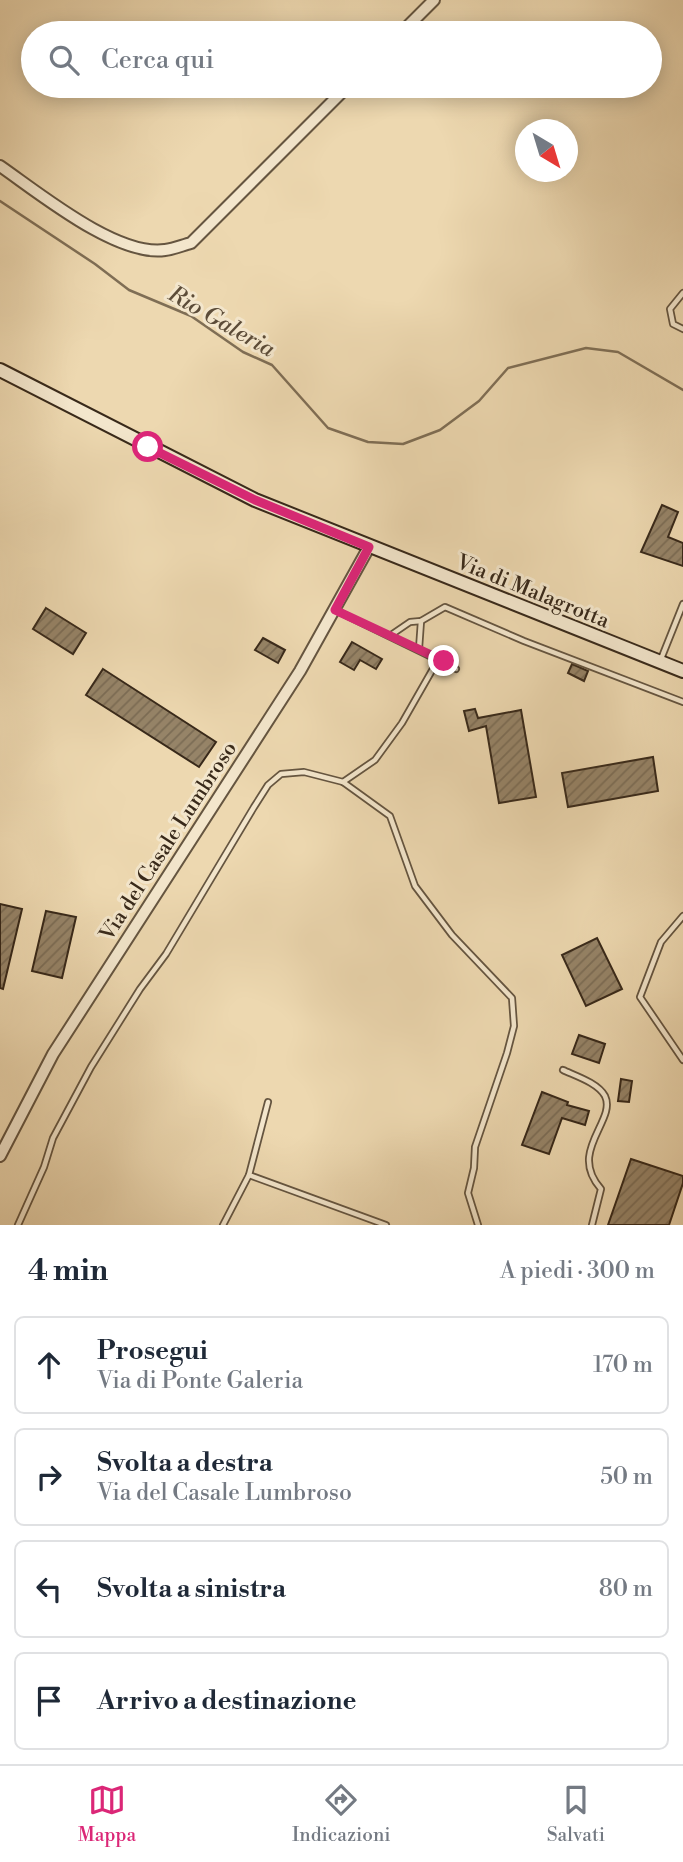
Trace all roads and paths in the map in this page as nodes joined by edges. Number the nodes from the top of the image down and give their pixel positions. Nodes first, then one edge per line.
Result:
1 (434, 0) edge
2 (413, 21) edge
3 (336, 98) edge
4 (0, 166) edge
5 (683, 293) edge
6 (683, 329) edge
7 (0, 370) edge
8 (369, 547) junction
9 (683, 604) edge
10 (335, 610) junction
11 (421, 621) junction
12 (391, 635) junction
13 (419, 649) junction
14 (438, 660) junction
15 (660, 662) junction
16 (456, 669) dead end
17 (683, 671) edge
18 (683, 702) edge
19 (343, 782) junction
20 (683, 916) edge
21 (683, 1060) edge
22 (563, 1070) dead end
23 (268, 1102) dead end
24 (0, 1156) edge
25 (249, 1175) junction
26 (18, 1225) edge
27 (223, 1225) edge
28 (386, 1225) edge
29 (478, 1225) edge
30 (592, 1225) edge

1 - 2 street
3 - 4 street
5 - 6 lane
7 - 8 main road, Via di Malagrotta
8 - 10 street, Via del Casale Lumbroso
8 - 15 main road, Via di Malagrotta
9 - 15 lane
10 - 12 lane
10 - 24 street, Via del Casale Lumbroso
11 - 12 lane
11 - 13 lane
11 - 18 lane
12 - 13 lane
13 - 14 lane
14 - 16 lane
14 - 19 lane
15 - 17 main road, Via di Malagrotta
19 - 26 lane
19 - 29 lane
20 - 21 lane
22 - 30 lane
23 - 25 lane
25 - 27 lane
25 - 28 lane

